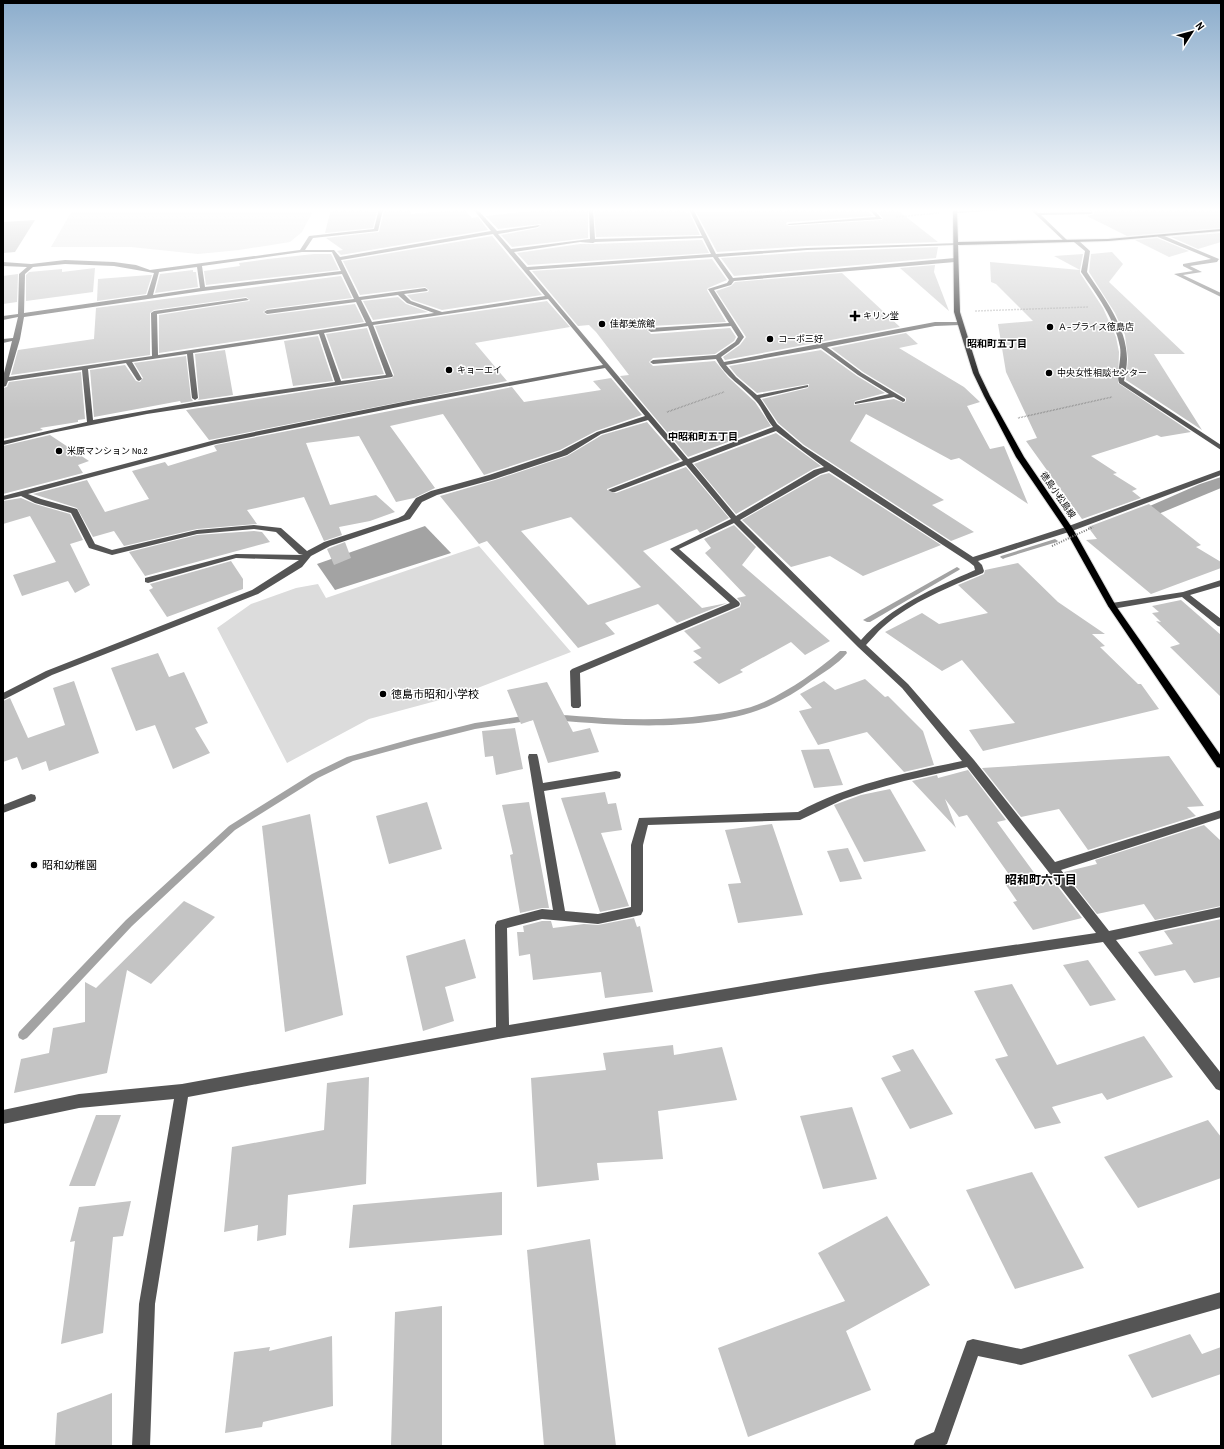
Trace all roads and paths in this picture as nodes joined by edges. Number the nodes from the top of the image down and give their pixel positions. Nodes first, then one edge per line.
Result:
1 (22, 277) edge
2 (155, 277) edge
3 (201, 277) edge
4 (306, 277) edge
5 (346, 277) edge
6 (532, 277) edge
7 (730, 277) edge
8 (770, 277) edge
9 (956, 277) edge
10 (1087, 277) edge
11 (1183, 277) edge
12 (732, 280) junction
13 (203, 289) junction
14 (425, 290) dead end
15 (399, 293) junction
16 (1221, 295) edge
17 (150, 296) junction
18 (549, 297) junction
19 (246, 300) dead end
20 (358, 300) junction
21 (1107, 306) junction
22 (267, 312) dead end
23 (957, 312) junction
24 (442, 314) junction
25 (21, 316) junction
26 (3, 318) edge
27 (960, 323) junction
28 (733, 324) junction
29 (370, 325) junction
30 (651, 330) dead end
31 (321, 332) junction
32 (16, 339) junction
33 (3, 341) edge
34 (822, 346) junction
35 (190, 352) junction
36 (155, 358) junction
37 (720, 360) junction
38 (128, 362) junction
39 (653, 362) dead end
40 (607, 366) junction
41 (85, 367) junction
42 (140, 379) dead end
43 (5, 380) edge
44 (338, 383) junction
45 (742, 386) junction
46 (806, 386) dead end
47 (3, 387) edge
48 (1136, 392) junction
49 (894, 395) junction
50 (755, 397) junction
51 (195, 398) dead end
52 (903, 400) dead end
53 (857, 403) dead end
54 (650, 417) junction
55 (90, 422) junction
56 (1001, 423) junction
57 (776, 428) junction
58 (3, 443) edge
59 (1221, 448) edge
60 (688, 462) junction
61 (830, 468) junction
62 (1221, 472) edge
63 (7, 490) dead end
64 (612, 490) dead end
65 (23, 493) junction
66 (3, 498) edge
67 (736, 519) junction
68 (1093, 526) dead end
69 (1069, 529) junction
70 (1052, 546) dead end
71 (306, 556) junction
72 (972, 560) junction
73 (148, 580) dead end
74 (1221, 583) edge
75 (1184, 594) junction
76 (1112, 606) junction
77 (1221, 624) edge
78 (860, 645) junction
79 (3, 697) edge
80 (576, 706) dead end
81 (532, 757) dead end
82 (970, 763) junction
83 (1221, 764) edge
84 (616, 775) dead end
85 (538, 788) junction
86 (31, 798) dead end
87 (3, 809) edge
88 (1221, 814) edge
89 (1052, 868) junction
90 (1221, 912) edge
91 (560, 916) junction
92 (1105, 937) junction
93 (503, 1032) junction
94 (1221, 1084) edge
95 (182, 1091) junction
96 (3, 1117) edge
97 (1221, 1300) edge
98 (141, 1446) edge
99 (922, 1446) edge

1 - 25 street
2 - 17 street
3 - 13 street
4 - 13 street
5 - 20 street
6 - 18 street
7 - 12 street
8 - 12 street
9 - 23 main road, 徳島小松島線
10 - 21 street
11 - 16 street
12 - 28 street
13 - 17 street
14 - 15 street
15 - 20 street
15 - 24 street
17 - 25 street
18 - 24 street
18 - 40 street
19 - 36 street
20 - 22 street
20 - 29 street
21 - 23 path
21 - 48 street
23 - 27 main road, 徳島小松島線
24 - 29 street
25 - 26 street
25 - 32 street
27 - 34 street
27 - 56 main road, 徳島小松島線
28 - 30 street
28 - 37 street
29 - 31 street
29 - 44 street
31 - 35 street
31 - 44 street
32 - 33 street
32 - 43 street
34 - 37 street
34 - 49 street
35 - 36 street
35 - 51 street
36 - 38 street
37 - 39 street
37 - 45 street
38 - 41 street
38 - 42 street
40 - 54 street
40 - 65 street
41 - 43 street
41 - 55 street
43 - 47 street
44 - 55 street
45 - 50 street
45 - 54 path
46 - 50 street
48 - 56 path
48 - 59 street
49 - 52 street
49 - 53 street
50 - 57 street
54 - 60 street
54 - 71 street
55 - 58 street
56 - 69 main road, 徳島小松島線
57 - 60 street
57 - 61 street
60 - 64 street
60 - 67 street
61 - 67 street
61 - 72 street
62 - 69 street
63 - 65 street
65 - 66 street
65 - 71 street
67 - 78 street
67 - 80 street
68 - 70 path, bridge
69 - 72 street
69 - 76 main road, 徳島小松島線
71 - 73 street
71 - 79 street
72 - 78 street
74 - 75 street
75 - 76 street
75 - 77 street
76 - 83 main road, 徳島小松島線
78 - 82 street
81 - 85 street
82 - 89 street
82 - 91 street
84 - 85 street
85 - 91 street
86 - 87 street
88 - 89 street
89 - 92 street
90 - 92 street
91 - 93 street
92 - 93 street
92 - 94 street
93 - 95 street
95 - 96 street
95 - 98 street
97 - 99 street

